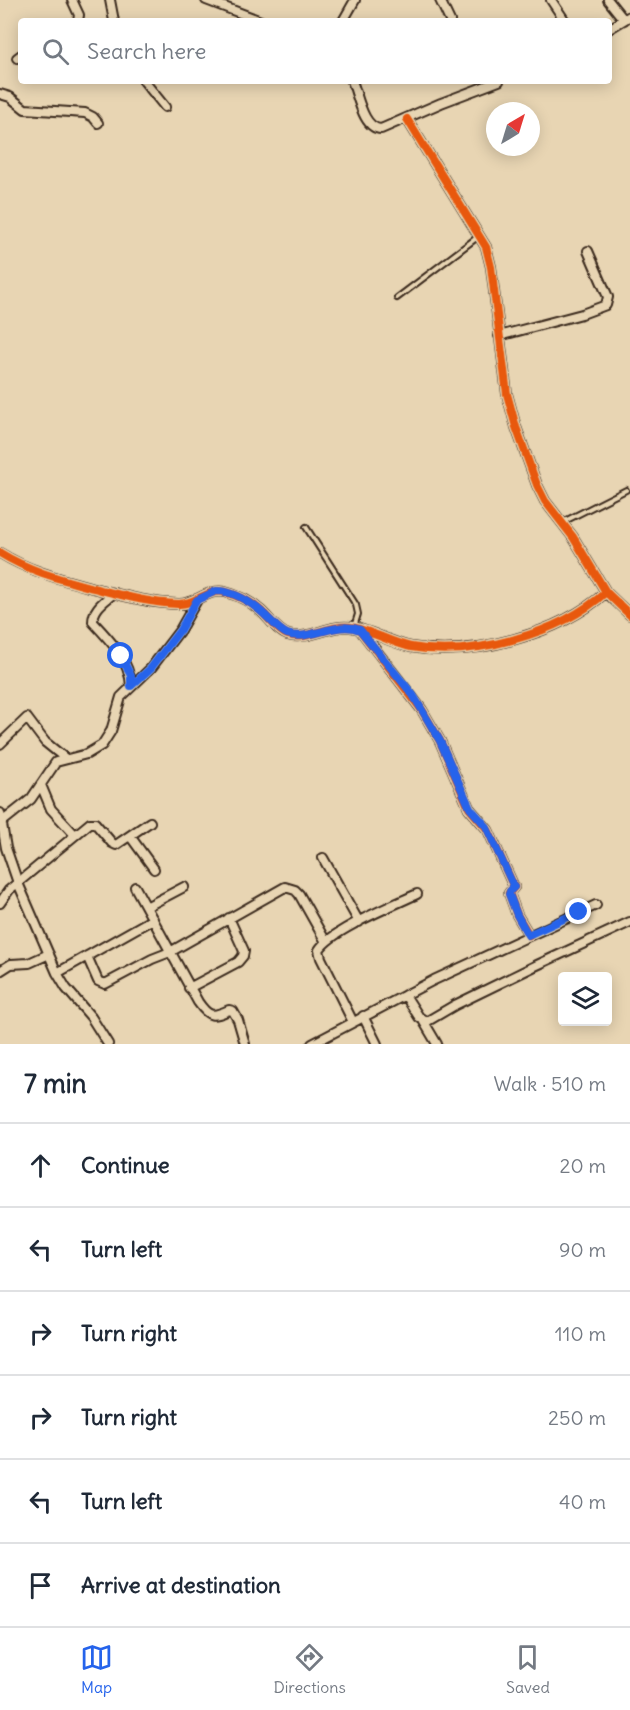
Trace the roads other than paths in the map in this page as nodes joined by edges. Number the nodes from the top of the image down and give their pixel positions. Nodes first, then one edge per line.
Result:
1 (72, 0) edge
2 (110, 0) edge
3 (206, 0) edge
4 (355, 0) edge
5 (441, 0) edge
6 (551, 0) edge
7 (608, 0) edge
8 (78, 18) edge
9 (113, 18) edge
10 (253, 18) edge
11 (345, 18) edge
12 (449, 18) edge
13 (563, 18) edge
14 (627, 18) edge
15 (612, 27) edge
16 (146, 84) edge
17 (353, 84) edge
18 (491, 84) edge
19 (0, 94) edge
20 (165, 107) dead end
21 (407, 118) junction
22 (98, 123) dead end
23 (479, 236) junction
24 (588, 250) dead end
25 (398, 298) dead end
26 (499, 336) junction
27 (626, 490) dead end
28 (562, 522) junction
29 (306, 526) dead end
30 (0, 553) edge
31 (606, 592) junction
32 (114, 593) junction
33 (197, 600) junction
34 (630, 615) edge
35 (357, 629) junction
36 (131, 686) junction
37 (0, 744) edge
38 (66, 759) junction
39 (41, 785) junction
40 (0, 813) edge
41 (150, 822) dead end
42 (1, 823) edge
43 (75, 835) junction
44 (130, 836) junction
45 (323, 858) dead end
46 (154, 870) dead end
47 (18, 883) junction
48 (135, 887) dead end
49 (184, 887) dead end
50 (417, 894) dead end
51 (0, 903) edge
52 (596, 905) dead end
53 (146, 907) junction
54 (229, 918) junction
55 (153, 919) junction
56 (359, 922) junction
57 (630, 922) edge
58 (528, 935) junction
59 (326, 942) junction
60 (170, 952) junction
61 (49, 954) junction
62 (87, 956) junction
63 (0, 971) edge
64 (57, 973) junction
65 (189, 988) junction
66 (405, 995) junction
67 (363, 1016) junction
68 (353, 1022) junction
69 (424, 1022) junction
70 (108, 1044) edge
71 (245, 1044) edge
72 (312, 1044) edge
73 (378, 1044) edge
74 (437, 1044) edge

1 - 8 street
2 - 9 street
3 - 10 street
4 - 11 street
5 - 12 street
6 - 13 street
7 - 14 street
14 - 15 street
16 - 20 street
17 - 21 street
18 - 21 street
19 - 22 street
21 - 23 street
23 - 25 lane
23 - 26 street
24 - 26 street
26 - 28 street
27 - 28 lane
28 - 31 street
29 - 35 lane
30 - 32 street
31 - 34 street
31 - 35 street
32 - 33 street
32 - 36 street
33 - 35 street
33 - 36 street
35 - 58 street
36 - 38 street
37 - 38 street
38 - 39 street
39 - 42 street
39 - 43 street
40 - 42 street
41 - 44 street
42 - 47 street
43 - 44 street
43 - 47 street
44 - 46 street
45 - 56 street
47 - 51 street
47 - 61 street
48 - 53 street
49 - 53 street
50 - 56 street
52 - 58 street
53 - 55 street
54 - 59 street
54 - 60 street
54 - 65 street
55 - 60 street
55 - 62 street
56 - 59 street
57 - 69 street
58 - 66 street
59 - 68 street
60 - 62 street
60 - 65 street
61 - 63 street
61 - 64 street
62 - 64 street
64 - 70 street
65 - 71 street
66 - 67 street
66 - 69 street
67 - 68 street
67 - 73 street
68 - 72 street
69 - 74 street

